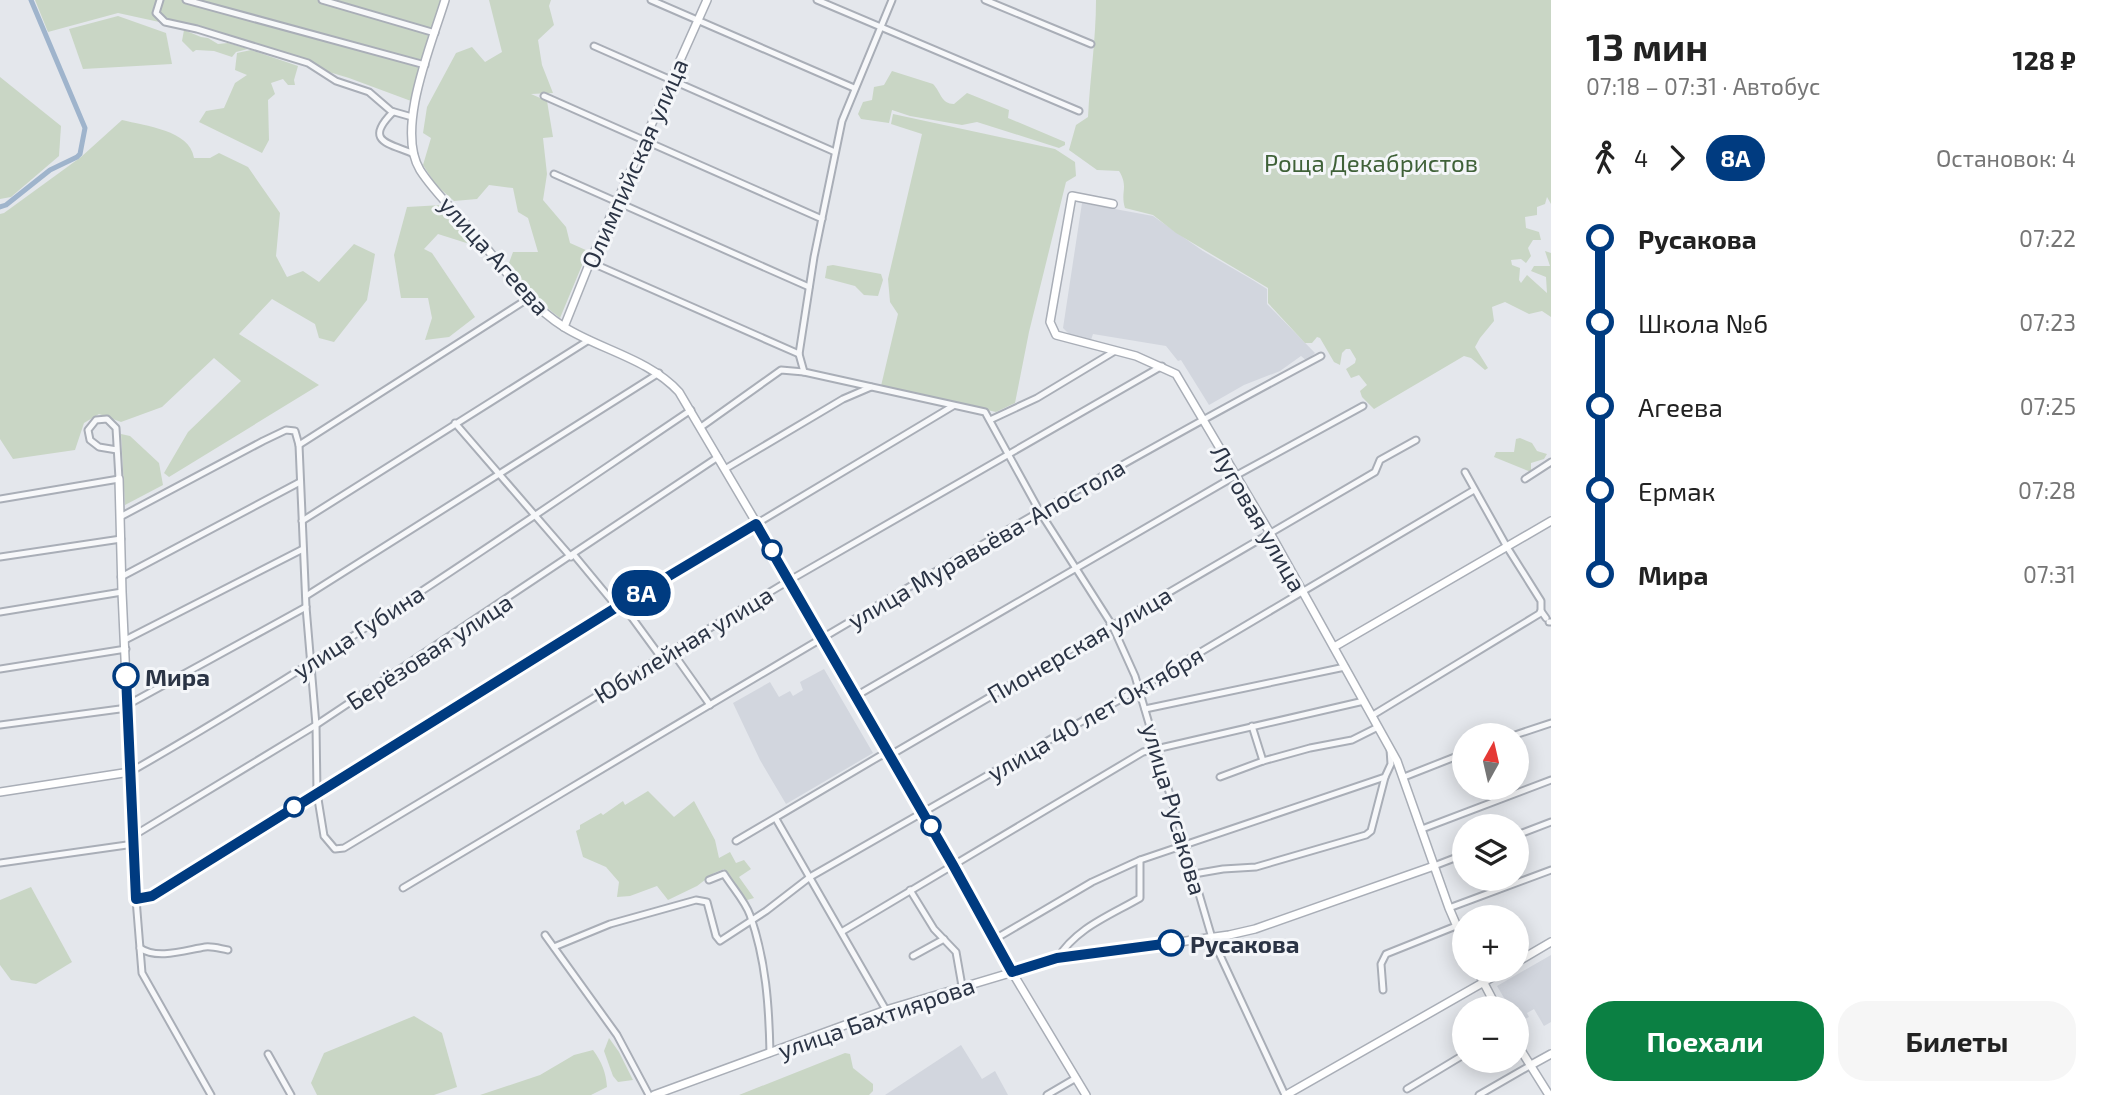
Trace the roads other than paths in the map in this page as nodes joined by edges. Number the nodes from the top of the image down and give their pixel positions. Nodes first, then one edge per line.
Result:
1 (160, 0) edge
2 (186, 0) edge
3 (322, 0) edge
4 (445, 0) edge
5 (651, 0) edge
6 (707, 0) edge
7 (817, 0) edge
8 (892, 0) edge
9 (985, 0) edge
10 (697, 21) junction
11 (880, 28) junction
12 (435, 33) junction
13 (1091, 44) dead end
14 (594, 46) dead end
15 (425, 65) junction
16 (671, 80) junction
17 (855, 89) junction
18 (544, 96) dead end
19 (1079, 111) dead end
20 (393, 112) junction
21 (412, 117) junction
22 (645, 140) junction
23 (835, 152) junction
24 (414, 154) junction
25 (554, 174) dead end
26 (618, 201) junction
27 (1112, 204) dead end
28 (822, 219) junction
29 (590, 262) junction
30 (810, 286) junction
31 (529, 298) junction
32 (564, 327) junction
33 (589, 340) junction
34 (1115, 351) junction
35 (799, 354) junction
36 (1321, 356) dead end
37 (1162, 366) junction
38 (804, 372) junction
39 (659, 373) junction
40 (871, 387) junction
41 (953, 406) junction
42 (1363, 406) dead end
43 (691, 410) junction
44 (1202, 419) junction
45 (990, 420) junction
46 (455, 423) junction
47 (701, 427) junction
48 (1416, 440) dead end
49 (299, 445) junction
50 (117, 450) junction
51 (1008, 455) junction
52 (719, 457) junction
53 (1551, 462) edge
54 (725, 469) junction
55 (1465, 472) dead end
56 (499, 475) junction
57 (1235, 476) junction
58 (119, 479) junction
59 (1525, 479) dead end
60 (300, 482) junction
61 (1474, 490) junction
62 (0, 499) edge
63 (1040, 512) junction
64 (535, 516) junction
65 (120, 517) junction
66 (302, 521) junction
67 (1551, 521) edge
68 (756, 524) junction
69 (1270, 533) junction
70 (121, 539) junction
71 (1507, 547) junction
72 (303, 549) junction
73 (572, 556) junction
74 (0, 557) edge
75 (1075, 569) junction
76 (121, 578) junction
77 (790, 580) junction
78 (122, 593) junction
79 (1302, 593) junction
80 (306, 596) junction
81 (620, 605) junction
82 (306, 607) junction
83 (1541, 611) junction
84 (0, 612) edge
85 (1549, 621) edge
86 (1112, 625) junction
87 (823, 638) junction
88 (125, 640) junction
89 (1334, 648) junction
90 (125, 649) junction
91 (671, 650) junction
92 (660, 656) junction
93 (311, 662) junction
94 (1345, 667) junction
95 (0, 669) edge
96 (1140, 688) junction
97 (856, 696) junction
98 (1364, 701) junction
99 (127, 704) junction
100 (710, 705) junction
101 (1145, 709) junction
102 (1373, 715) junction
103 (1551, 723) edge
104 (316, 725) junction
105 (0, 726) edge
106 (1252, 726) junction
107 (1378, 727) junction
108 (1530, 730) edge
109 (1157, 748) junction
110 (1390, 748) junction
111 (888, 753) junction
112 (1452, 758) edge
113 (1263, 761) junction
114 (130, 772) junction
115 (1220, 777) dead end
116 (1385, 777) junction
117 (1404, 777) junction
118 (1551, 780) edge
119 (0, 792) edge
120 (317, 793) junction
121 (923, 812) junction
122 (776, 819) junction
123 (1551, 822) edge
124 (1422, 829) junction
125 (1529, 830) edge
126 (133, 840) junction
127 (736, 841) dead end
128 (1185, 845) junction
129 (1452, 859) edge
130 (1140, 860) junction
131 (0, 863) edge
132 (953, 865) junction
133 (1434, 866) junction
134 (1551, 870) edge
135 (1194, 874) junction
136 (810, 877) junction
137 (709, 880) dead end
138 (403, 888) dead end
139 (910, 890) junction
140 (136, 899) junction
141 (1449, 908) junction
142 (1452, 916) edge
143 (751, 921) junction
144 (1452, 928) edge
145 (843, 931) junction
146 (545, 935) dead end
147 (1212, 938) junction
148 (944, 939) junction
149 (995, 939) junction
150 (1551, 942) edge
151 (554, 947) junction
152 (140, 948) junction
153 (228, 950) dead end
154 (1529, 955) edge
155 (914, 956) dead end
156 (1057, 958) junction
157 (1012, 972) junction
158 (1483, 982) joint
159 (962, 986) junction
160 (1383, 990) dead end
161 (1491, 996) edge
162 (886, 1010) junction
163 (770, 1053) junction
164 (268, 1054) dead end
165 (1551, 1054) edge
166 (1452, 1062) edge
167 (1529, 1062) edge
168 (1531, 1065) junction
169 (1076, 1078) junction
170 (1407, 1089) dead end
171 (211, 1095) edge
172 (291, 1095) edge
173 (651, 1095) edge
174 (1047, 1095) edge
175 (1086, 1095) edge
176 (1286, 1095) edge
177 (1479, 1095) edge
178 (1549, 1095) edge

1 - 20 street
2 - 15 street
3 - 12 street
4 - 12 street, улица Агеева
5 - 10 street
6 - 10 street, Олимпийская улица
7 - 11 street
8 - 11 street
9 - 13 street
10 - 16 street, Олимпийская улица
10 - 17 street
11 - 17 street
11 - 19 street
12 - 15 street, улица Агеева
14 - 16 street
15 - 21 street, улица Агеева
16 - 22 street, Олимпийская улица
16 - 23 street
17 - 23 street
18 - 22 street
20 - 21 street
20 - 24 street
21 - 24 street, улица Агеева
22 - 26 street, Олимпийская улица
22 - 28 street
23 - 28 street
24 - 31 street, улица Агеева
25 - 26 street
26 - 29 street, Олимпийская улица
26 - 30 street
27 - 34 street, Луговая улица
28 - 30 street
29 - 32 street, Олимпийская улица
29 - 35 street
30 - 35 street
31 - 32 street, улица Агеева
31 - 49 street
32 - 33 street, улица Агеева
33 - 39 street, улица Агеева
33 - 46 street
34 - 37 street, Луговая улица
34 - 45 street
35 - 38 street
36 - 44 street, улица Муравьёва-Апостола
37 - 44 street, Луговая улица
37 - 51 street, Юбилейная улица
38 - 40 street
38 - 47 street
39 - 43 street, улица Агеева
39 - 56 street
40 - 41 street
40 - 54 street
41 - 45 street
41 - 68 street
42 - 57 street
43 - 47 street, улица Агеева
43 - 64 street, улица Губина
44 - 57 street, Луговая улица
44 - 63 street, улица Муравьёва-Апостола
45 - 51 street, улица Русакова
46 - 56 street
46 - 66 street
47 - 52 street, улица Агеева
48 - 69 street, Пионерская улица
49 - 60 street
49 - 65 street
50 - 50 street
50 - 58 street
51 - 63 street, улица Русакова
51 - 77 street, Юбилейная улица
52 - 54 street, улица Агеева
52 - 73 street, Берёзовая улица
53 - 59 street
54 - 68 street, улица Агеева
55 - 61 street
56 - 64 street
56 - 80 street
57 - 69 street, Луговая улица
57 - 75 street
58 - 62 street
58 - 65 street
60 - 66 street
60 - 76 street
61 - 71 street
61 - 79 street, улица 40 лет Октября
63 - 75 street, улица Русакова
63 - 87 street, улица Муравьёва-Апостола
64 - 73 street
64 - 93 street, улица Губина
65 - 70 street
66 - 72 street
67 - 71 street
68 - 77 street, улица Агеева
68 - 81 street
69 - 79 street, Луговая улица
69 - 86 street, Пионерская улица
70 - 74 street
70 - 76 street
71 - 83 street
71 - 89 street
72 - 80 street
72 - 88 street
73 - 81 street
73 - 104 street, Берёзовая улица
75 - 86 street, улица Русакова
75 - 97 street
76 - 78 street
77 - 87 street, улица Агеева
77 - 91 street, Юбилейная улица
78 - 84 street
78 - 88 street
79 - 89 street, Луговая улица
79 - 96 street, улица 40 лет Октября
80 - 82 street
81 - 92 street
81 - 120 street
82 - 93 street
82 - 99 street
83 - 85 street
83 - 102 street
86 - 96 street, улица Русакова
86 - 111 street, Пионерская улица
87 - 97 street, улица Агеева
87 - 100 street, улица Муравьёва-Апостола
88 - 90 street
89 - 94 street, Луговая улица
90 - 95 street
90 - 99 street
91 - 92 street, Юбилейная улица
91 - 100 street
92 - 120 street, Юбилейная улица
93 - 104 street
93 - 114 street, улица Губина
94 - 98 street, Луговая улица
94 - 101 street
96 - 101 street, улица Русакова
96 - 121 street, улица 40 лет Октября
97 - 111 street, улица Агеева
98 - 102 street, Луговая улица
98 - 106 street
99 - 105 street
99 - 114 street
100 - 138 street, улица Муравьёва-Апостола
101 - 109 street, улица Русакова
102 - 107 street, Луговая улица
103 - 108 street
104 - 120 street
104 - 126 street, Берёзовая улица
106 - 109 street
106 - 113 street
107 - 110 street, Луговая улица
107 - 113 street
109 - 128 street, улица Русакова
109 - 132 street
110 - 116 street
110 - 117 street, Луговая улица
111 - 121 street, улица Агеева
111 - 122 street, Пионерская улица
112 - 117 street
113 - 115 street
114 - 119 street, улица Губина
114 - 126 street
116 - 128 street
116 - 135 street
117 - 124 street, Луговая улица
118 - 124 street
120 - 140 street
121 - 132 street, улица Агеева
121 - 136 street, улица 40 лет Октября
122 - 127 street, Пионерская улица
122 - 136 street
123 - 125 street
124 - 133 street, Луговая улица
126 - 131 street, Берёзовая улица
126 - 140 street
128 - 130 street
128 - 135 street, улица Русакова
129 - 133 street, улица Бахтиярова
130 - 149 street
130 - 156 street
132 - 139 street
132 - 149 street, улица Агеева
133 - 141 street, Луговая улица
133 - 147 street, улица Бахтиярова
134 - 141 street
135 - 147 street, улица Русакова
136 - 143 street, улица 40 лет Октября
136 - 145 street
137 - 143 street
139 - 145 street
139 - 148 street
140 - 152 street
141 - 142 street, Луговая улица
143 - 151 street, улица 40 лет Октября
143 - 163 street
144 - 160 street
145 - 162 street
146 - 151 street
147 - 156 street, улица Бахтиярова
147 - 176 street, улица Русакова
148 - 155 street
148 - 159 street
149 - 157 street, улица Агеева
150 - 154 street
151 - 173 street
152 - 153 street
152 - 171 street
156 - 157 street, улица Бахтиярова
157 - 159 street, улица Бахтиярова
157 - 169 street, улица Агеева
158 - 161 street
158 - 176 street
159 - 162 street, улица Бахтиярова
162 - 163 street, улица Бахтиярова
163 - 173 street, улица Бахтиярова
164 - 172 street
165 - 168 street
166 - 170 street
167 - 168 street
168 - 177 street
168 - 178 street
169 - 174 street
169 - 175 street, улица Агеева

